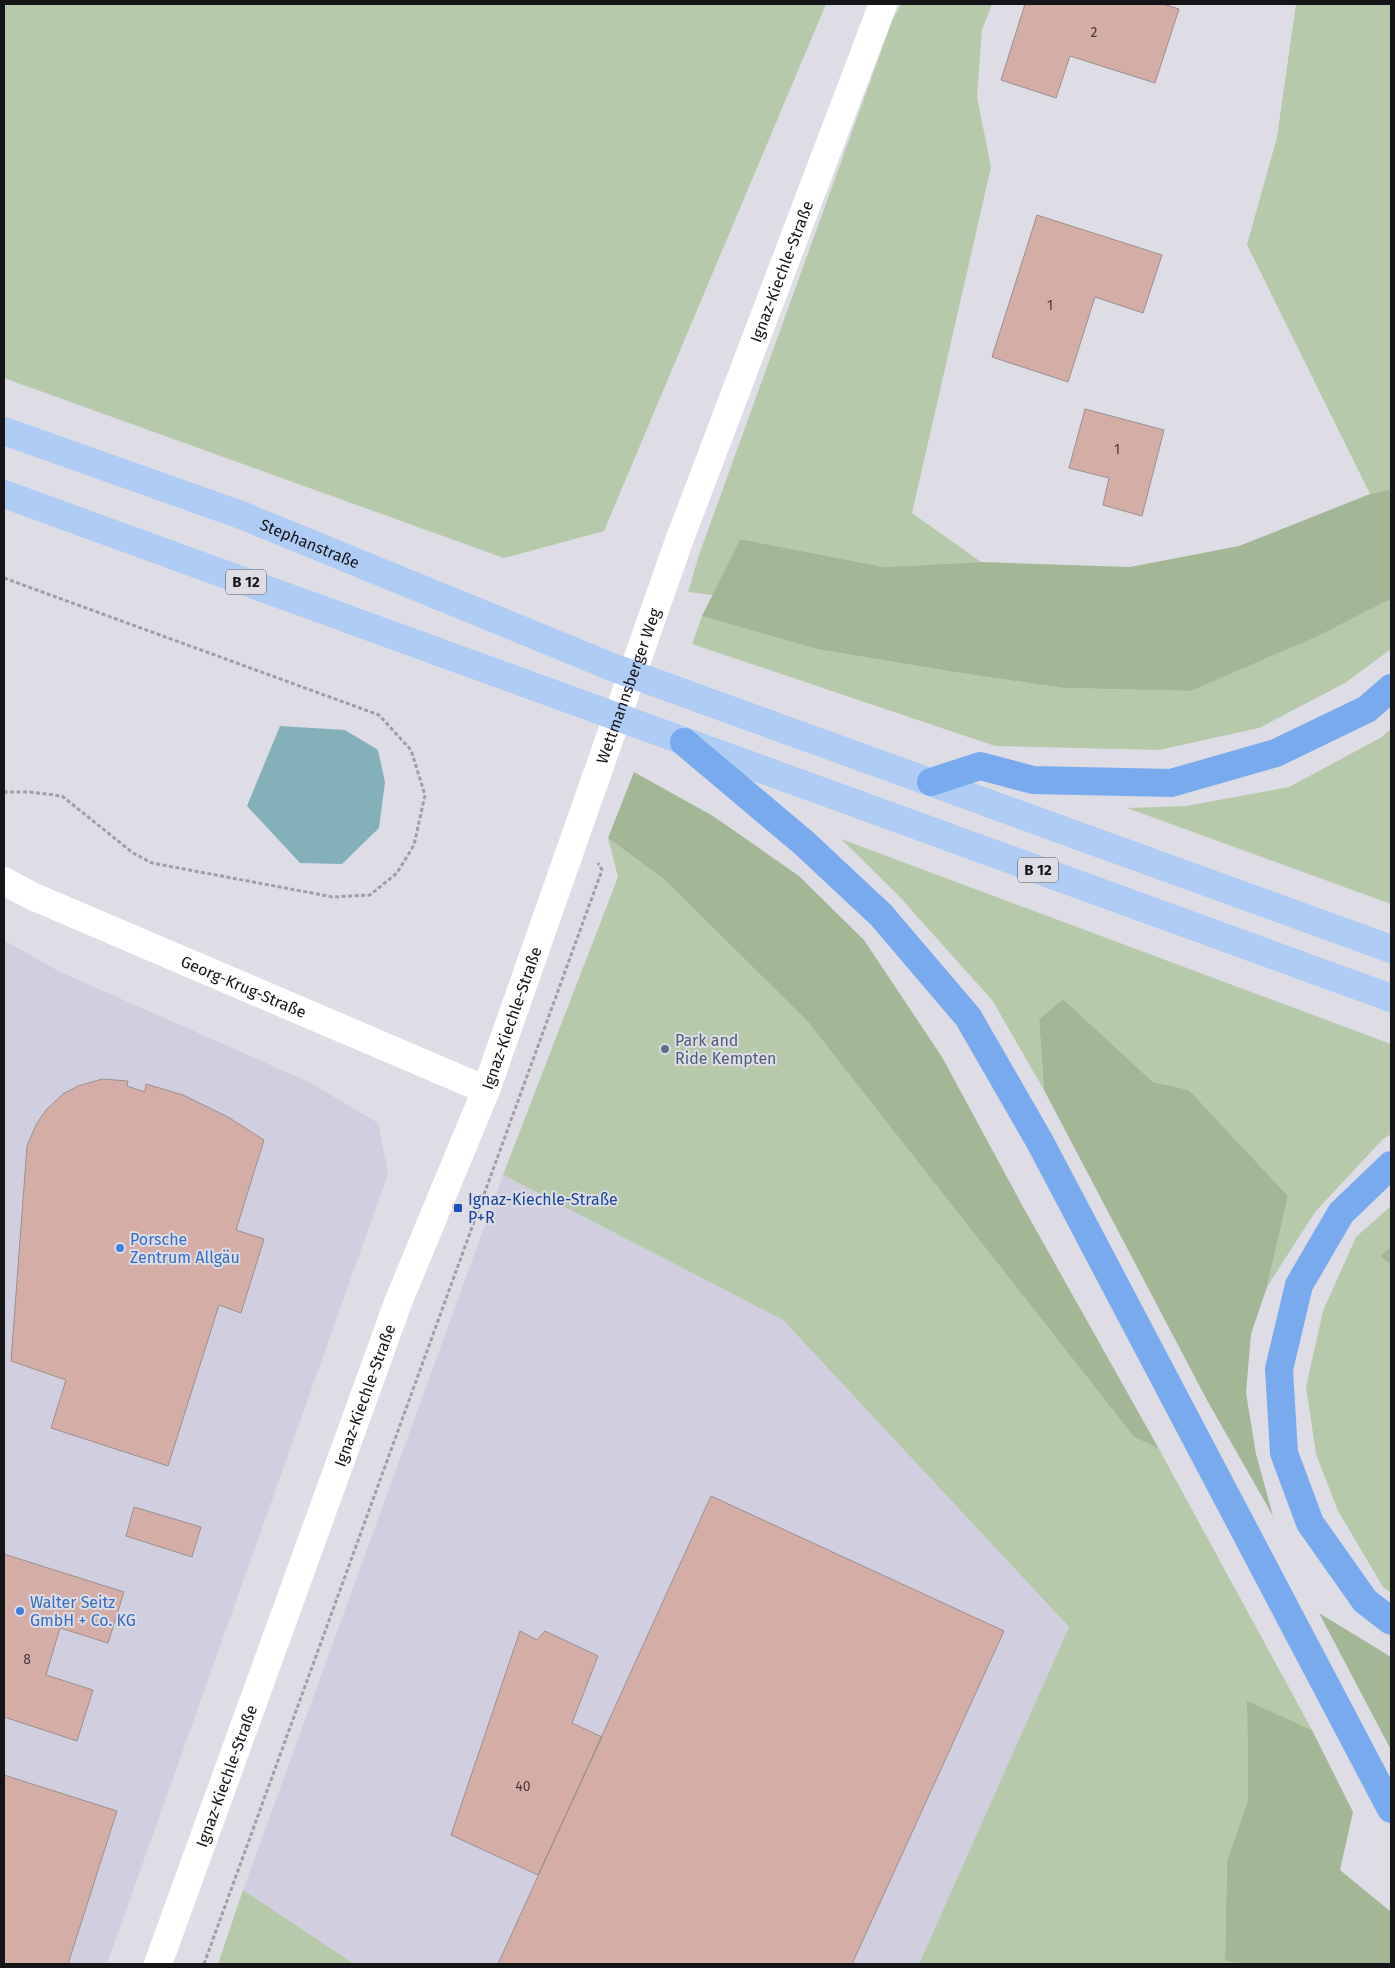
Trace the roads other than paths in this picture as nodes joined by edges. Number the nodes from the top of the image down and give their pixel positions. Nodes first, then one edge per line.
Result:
1 (883, 4) edge
2 (4, 431) edge
3 (4, 494) edge
4 (679, 541) joint
5 (1391, 688) edge
6 (684, 742) junction
7 (931, 782) junction
8 (577, 829) joint
9 (4, 882) edge
10 (1391, 948) edge
11 (1391, 998) edge
12 (486, 1090) junction
13 (1391, 1165) edge
14 (1391, 1620) edge
15 (1391, 1809) edge
16 (158, 1964) edge

1 - 4 street, Ignaz-Kiechle-Straße
2 - 7 main road, Stephanstraße
3 - 6 main road, B 12
4 - 8 street, Wettmannsberger Weg
5 - 7 highway
6 - 11 main road, B 12
6 - 15 highway
7 - 10 main road, Stephanstraße
8 - 12 street, Ignaz-Kiechle-Straße
9 - 12 street, Georg-Krug-Straße
12 - 16 street, Ignaz-Kiechle-Straße
13 - 14 highway

